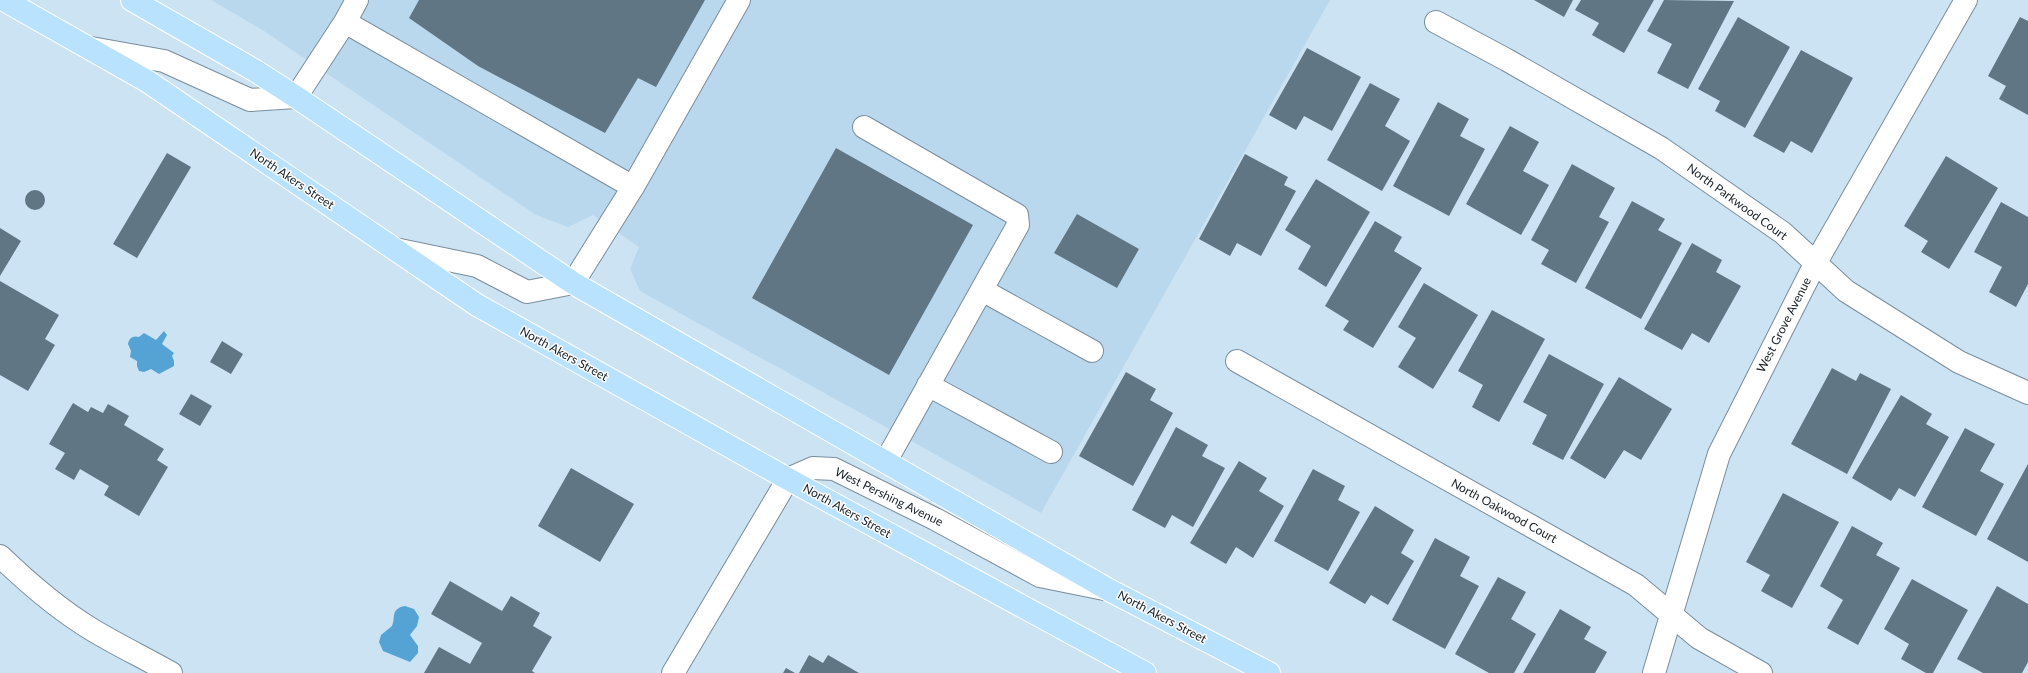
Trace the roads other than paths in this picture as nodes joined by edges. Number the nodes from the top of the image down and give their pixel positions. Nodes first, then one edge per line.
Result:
1 (4, 0) edge
2 (132, 0) edge
3 (357, 0) edge
4 (739, 0) edge
5 (1966, 0) edge
6 (345, 22) junction
7 (1436, 22) dead end
8 (87, 47) junction
9 (296, 97) junction
10 (864, 127) dead end
11 (633, 187) junction
12 (395, 249) junction
13 (1814, 264) junction
14 (573, 283) junction
15 (982, 290) junction
16 (1092, 351) dead end
17 (1238, 361) dead end
18 (928, 385) junction
19 (2028, 393) edge
20 (1051, 452) dead end
21 (886, 461) junction
22 (788, 479) junction
23 (0, 556) edge
24 (1109, 590) junction
25 (1671, 613) junction
26 (171, 673) edge
27 (673, 673) edge
28 (1145, 673) edge
29 (1269, 673) edge
30 (1654, 673) edge
31 (1761, 673) edge

1 - 8 main road, North Akers Street
2 - 9 main road, North Akers Street
3 - 6 street
4 - 11 street
5 - 13 street, West Grove Avenue
6 - 9 street
6 - 11 street
7 - 13 street, North Parkwood Court
8 - 9 street
8 - 12 main road, North Akers Street
9 - 14 main road, North Akers Street
10 - 15 street
11 - 14 street
12 - 14 street
12 - 22 main road, North Akers Street
13 - 19 street, North Parkwood Court
13 - 25 street, West Grove Avenue
14 - 21 main road, North Akers Street
15 - 16 street
15 - 18 street
17 - 25 street, North Oakwood Court
18 - 20 street
18 - 21 street
21 - 24 main road, North Akers Street
22 - 24 street, West Pershing Avenue
22 - 27 street
22 - 28 main road, North Akers Street
23 - 26 street
24 - 29 main road, North Akers Street
25 - 30 street, West Grove Avenue
25 - 31 street, North Oakwood Court

